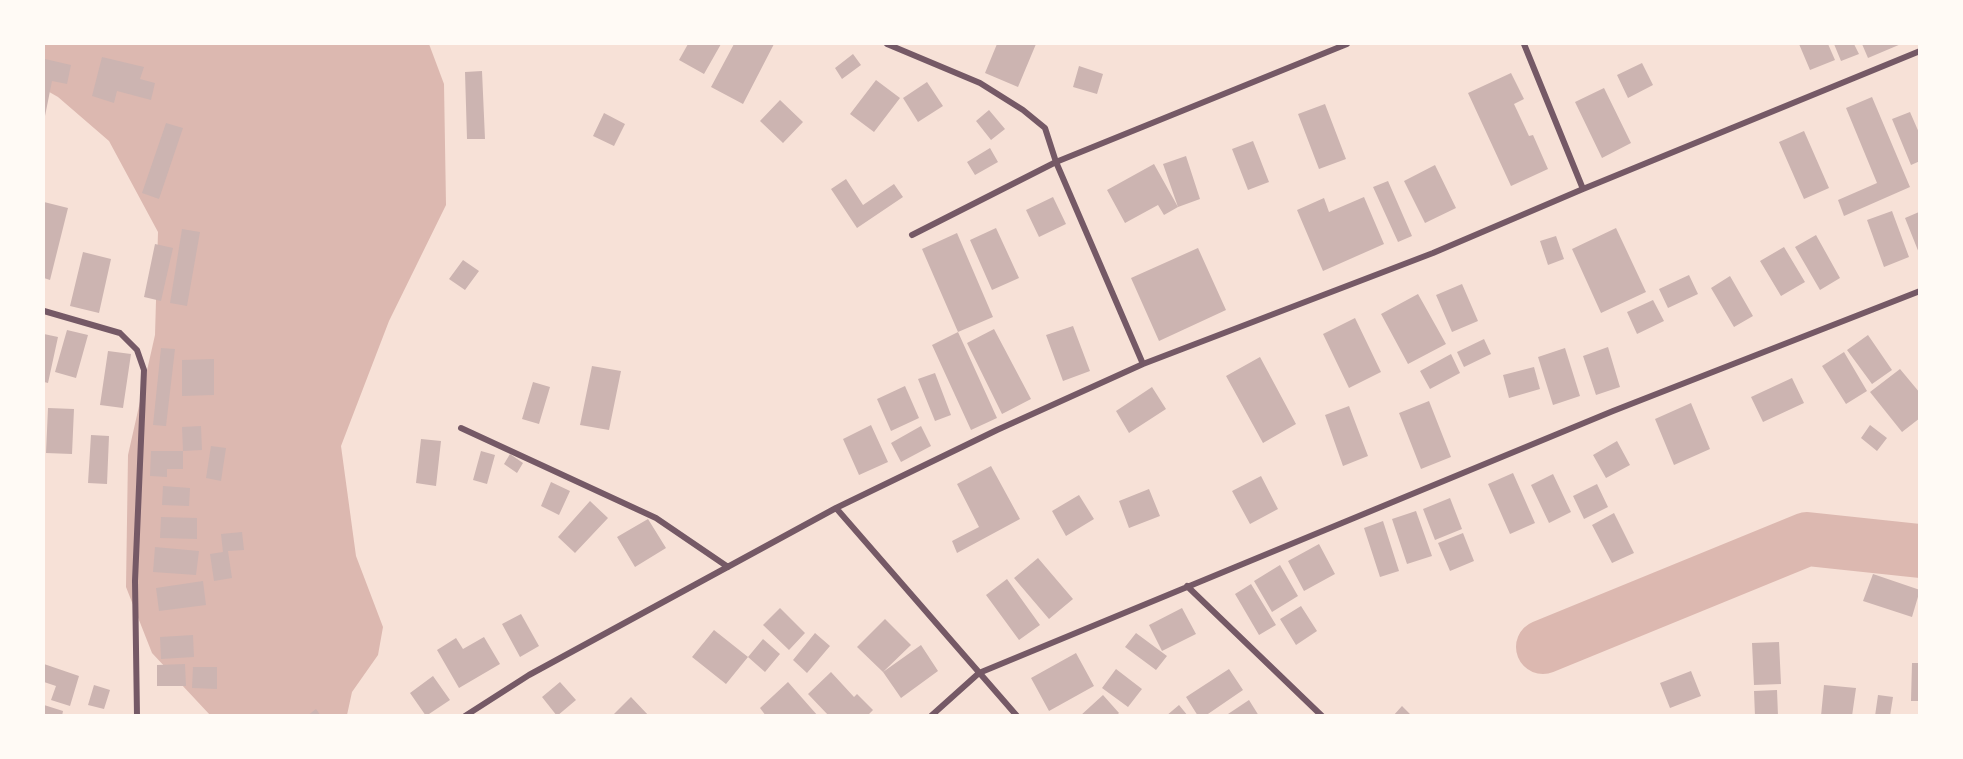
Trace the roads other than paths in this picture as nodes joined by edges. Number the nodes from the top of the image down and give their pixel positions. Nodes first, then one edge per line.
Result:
1 (887, 44) edge
2 (1347, 44) edge
3 (1524, 44) edge
4 (1920, 51) edge
5 (1056, 162) junction
6 (1583, 189) junction
7 (912, 234) dead end
8 (1920, 291) edge
9 (44, 311) edge
10 (1143, 363) junction
11 (461, 428) dead end
12 (836, 508) junction
13 (728, 567) junction
14 (1187, 586) junction
15 (979, 674) junction
16 (466, 715) edge
17 (137, 716) edge
18 (931, 716) edge
19 (1017, 716) edge
20 (1323, 716) edge

1 - 5 street
2 - 5 street
3 - 6 street
4 - 6 street
5 - 7 street
5 - 10 street
6 - 10 street
8 - 14 street
9 - 17 street
10 - 12 street
11 - 13 street
12 - 13 street
12 - 15 street
13 - 16 street
14 - 15 street
14 - 20 street
15 - 18 street
15 - 19 street

